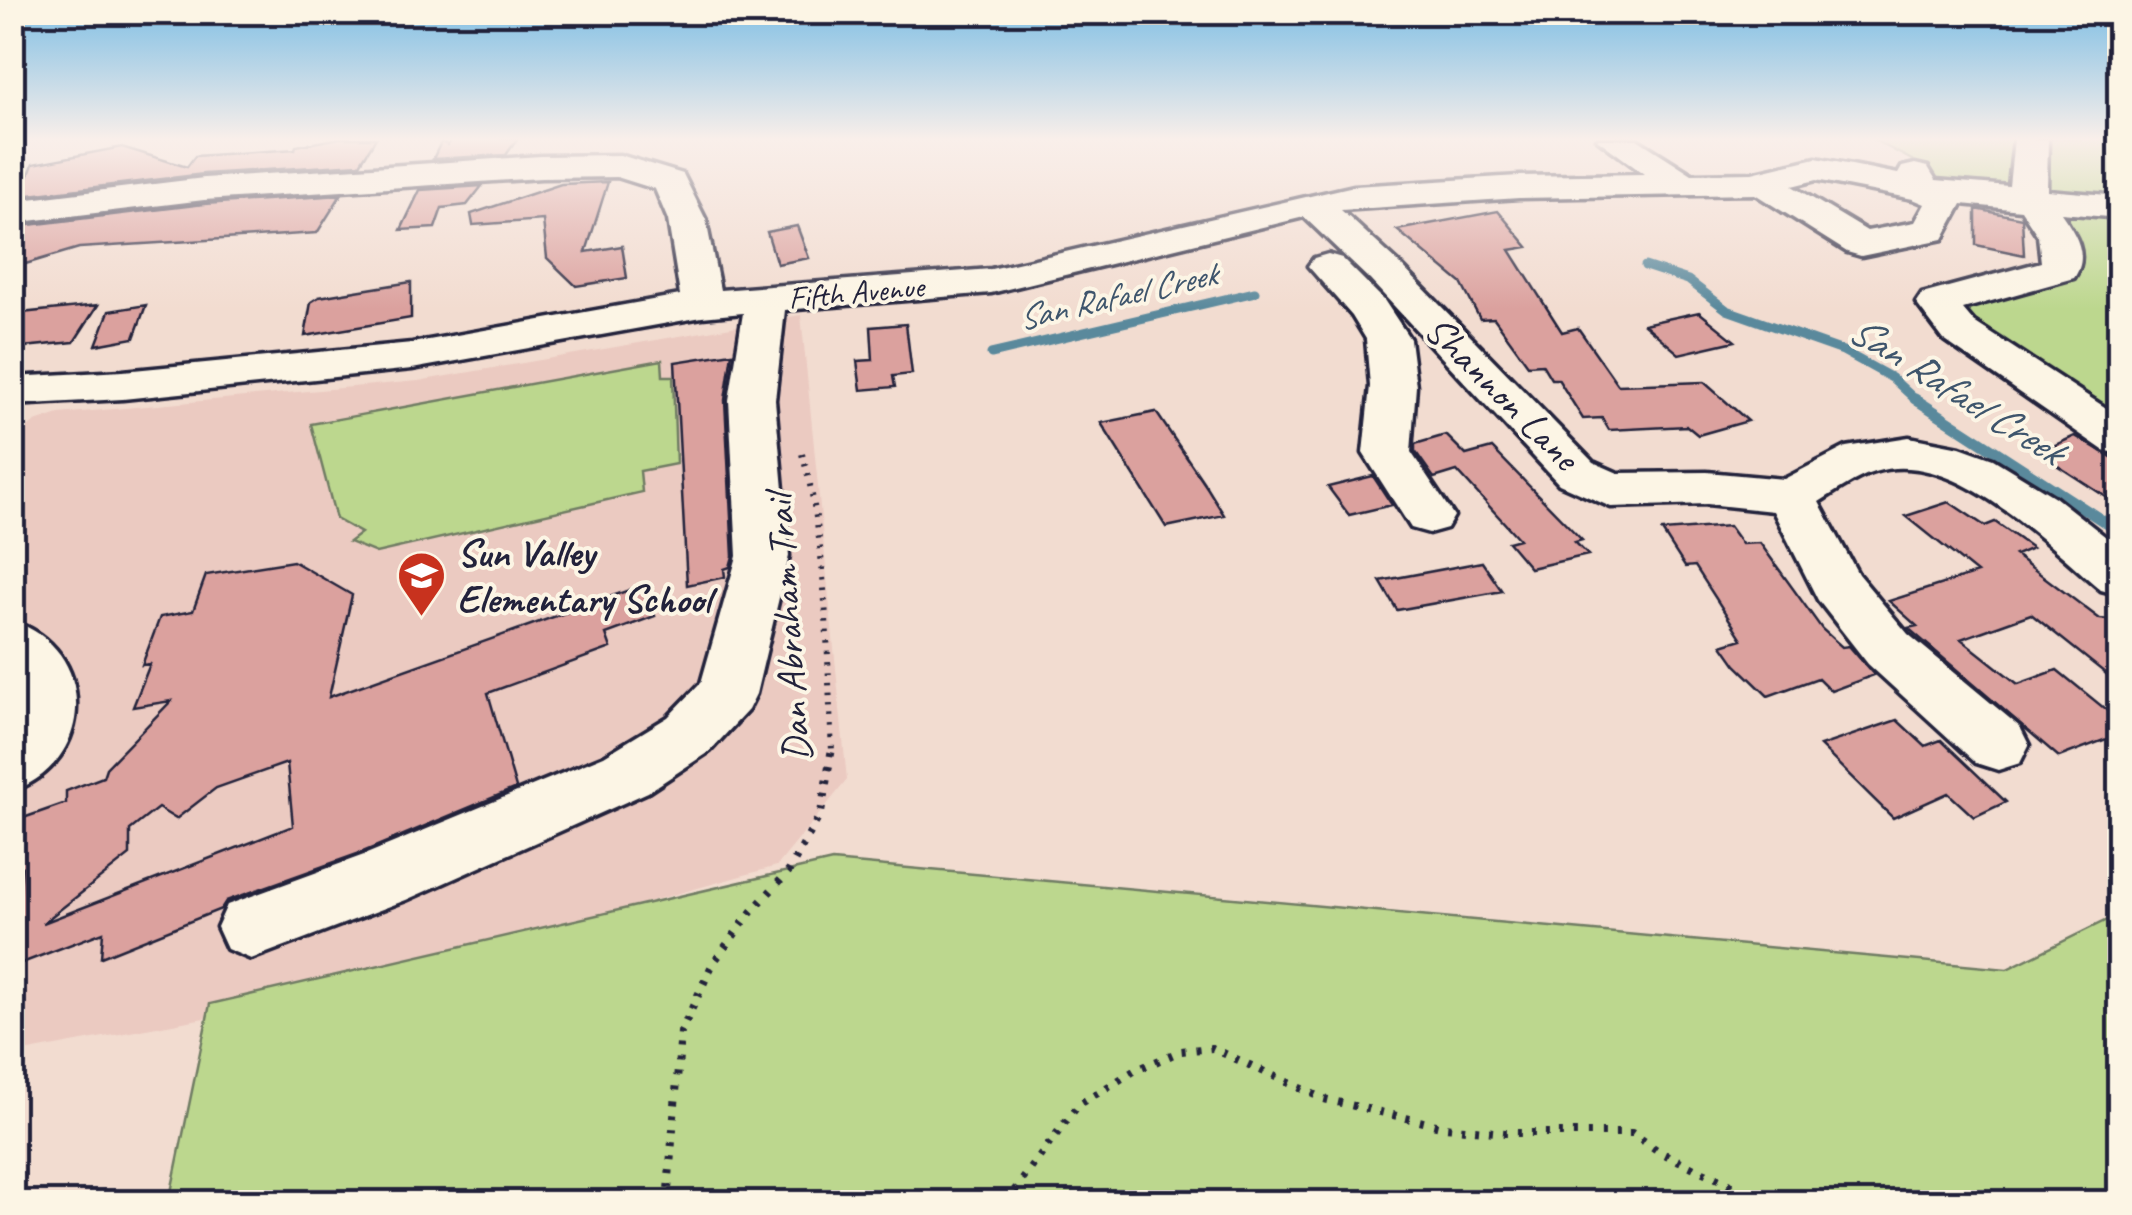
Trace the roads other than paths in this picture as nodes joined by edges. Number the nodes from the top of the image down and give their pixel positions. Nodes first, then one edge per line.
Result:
1 (142, 196) edge
2 (676, 196) edge
3 (1375, 196) edge
4 (1782, 196) edge
5 (1936, 196) edge
6 (1977, 196) edge
7 (2033, 196) edge
8 (2037, 202) junction
9 (2120, 206) edge
10 (1294, 209) junction
11 (12, 212) edge
12 (764, 299) junction
13 (702, 304) junction
14 (14, 395) edge
15 (2120, 440) edge
16 (1791, 496) junction
17 (1429, 516) dead end
18 (2120, 576) edge
19 (12, 642) edge
20 (1998, 745) dead end
21 (12, 766) edge
22 (252, 927) dead end

1 - 11 street
2 - 13 street
3 - 10 street, Fifth Avenue
4 - 5 street
6 - 8 street
7 - 8 street
8 - 9 street
8 - 15 street
10 - 12 street, Fifth Avenue
10 - 16 street, Shannon Lane
10 - 17 street
12 - 13 street, Fifth Avenue
12 - 22 street
13 - 14 street, Fifth Avenue
16 - 18 street
16 - 20 street
19 - 21 street

